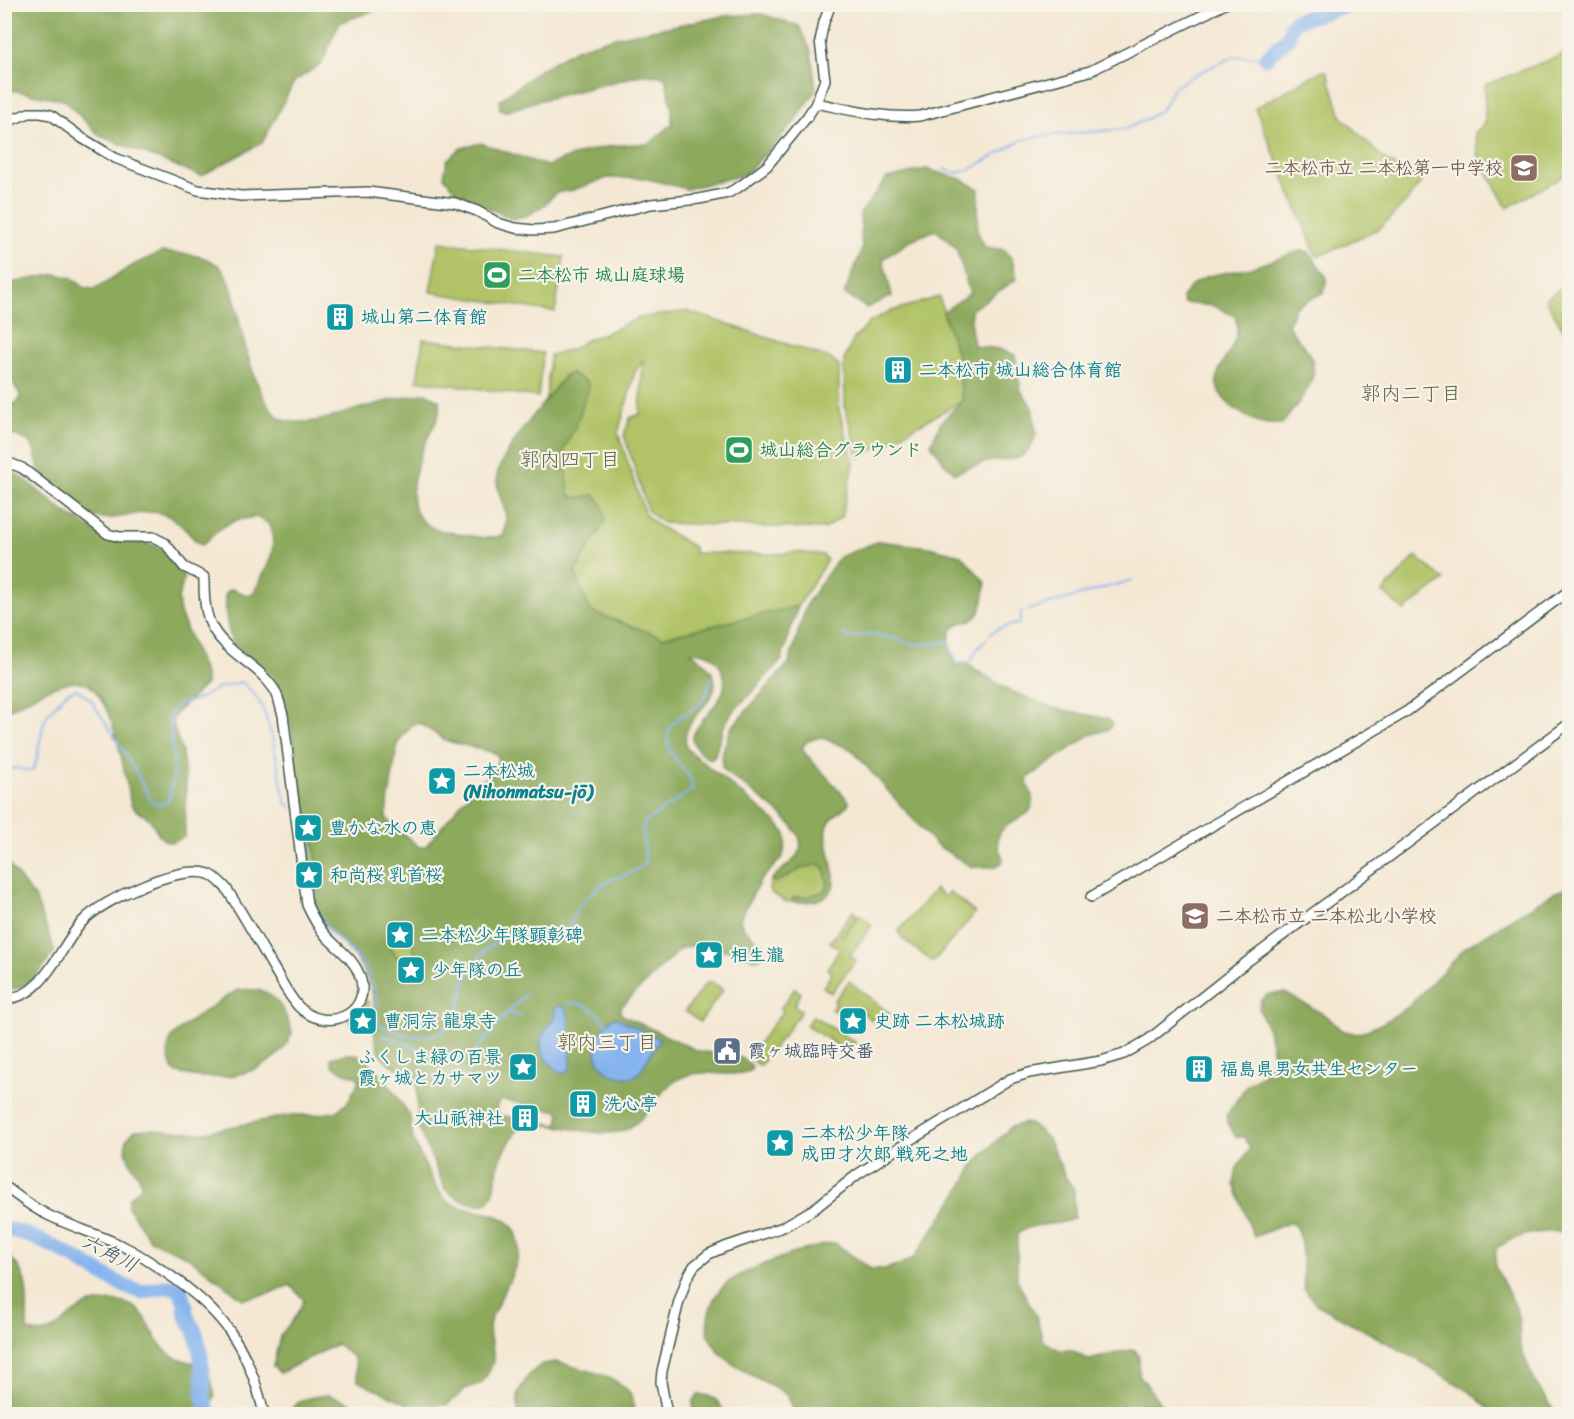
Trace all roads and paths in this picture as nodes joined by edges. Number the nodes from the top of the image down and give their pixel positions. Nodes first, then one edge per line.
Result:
1 (831, 4) edge
2 (1225, 4) edge
3 (816, 103) junction
4 (4, 123) edge
5 (4, 461) edge
6 (1569, 590) edge
7 (1569, 723) edge
8 (1091, 897) dead end
9 (4, 998) edge
10 (4, 1185) edge
11 (264, 1414) edge
12 (667, 1414) edge

1 - 3 street
2 - 3 street
3 - 4 street
5 - 9 street
6 - 8 street
7 - 12 street
10 - 11 street

